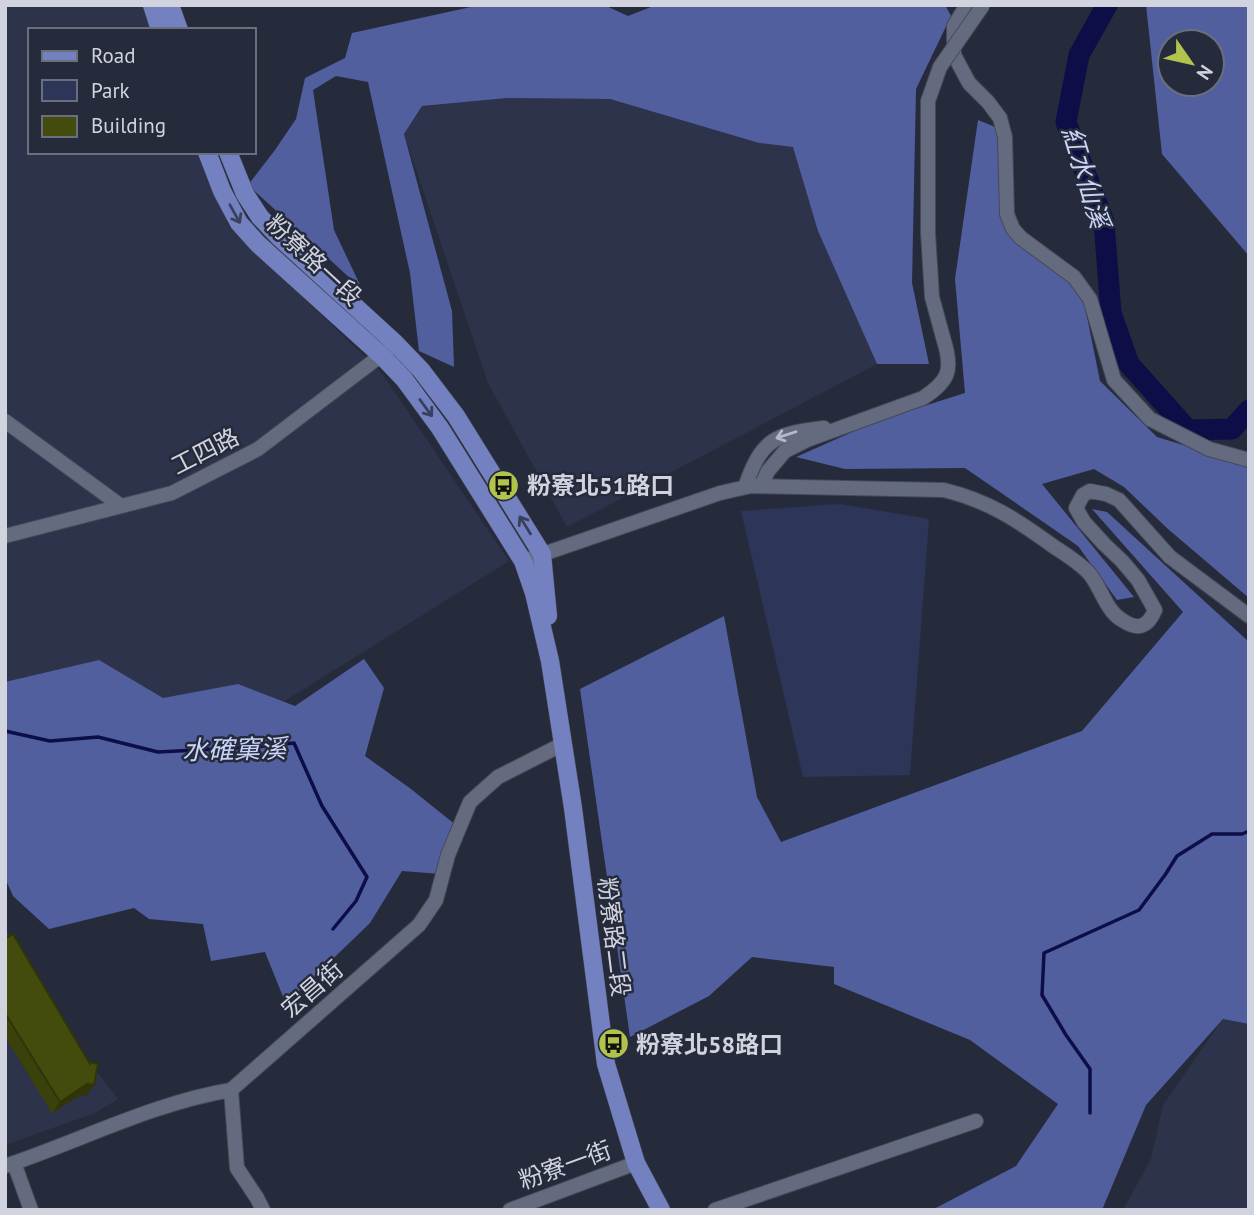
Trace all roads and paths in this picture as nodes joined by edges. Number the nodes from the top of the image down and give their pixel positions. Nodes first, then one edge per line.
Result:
1 (152, 5) edge
2 (170, 5) edge
3 (967, 5) edge
4 (983, 5) edge
5 (159, 28) edge
6 (179, 28) edge
7 (208, 154) edge
8 (230, 154) edge
9 (388, 350) junction
10 (5, 421) edge
11 (853, 424) junction
12 (1249, 460) edge
13 (761, 486) junction
14 (745, 487) junction
15 (121, 506) junction
16 (5, 536) edge
17 (542, 554) junction
18 (523, 561) junction
19 (1249, 616) edge
20 (550, 661) junction
21 (563, 744) junction
22 (231, 1090) junction
23 (976, 1121) dead end
24 (636, 1163) junction
25 (10, 1165) edge
26 (31, 1210) edge
27 (262, 1210) edge
28 (510, 1210) edge
29 (661, 1210) edge
30 (715, 1210) edge

1 - 5 main road
2 - 6 main road
3 - 12 street
4 - 11 street, bridge
7 -> 9 main road, 粉寮路一段
8 - 9 main road, 粉寮路一段
9 - 15 street, 工四路
17 -> 9 main road, 粉寮路二段
9 -> 18 main road, 粉寮路二段
10 - 15 street
11 - 13 street
11 -> 14 street
13 - 14 street
13 - 19 street
14 - 17 street
15 - 16 street, 工四路
17 - 18 street
17 - 20 main road, 粉寮路二段
18 - 20 main road, 粉寮路二段
20 - 21 main road, 粉寮路二段
21 - 22 street, 宏昌街
21 - 24 main road, 粉寮路二段
22 - 25 street
22 - 27 street
23 - 30 street
24 - 28 street, 粉寮一街
24 - 29 main road, 粉寮路二段
25 - 26 street

